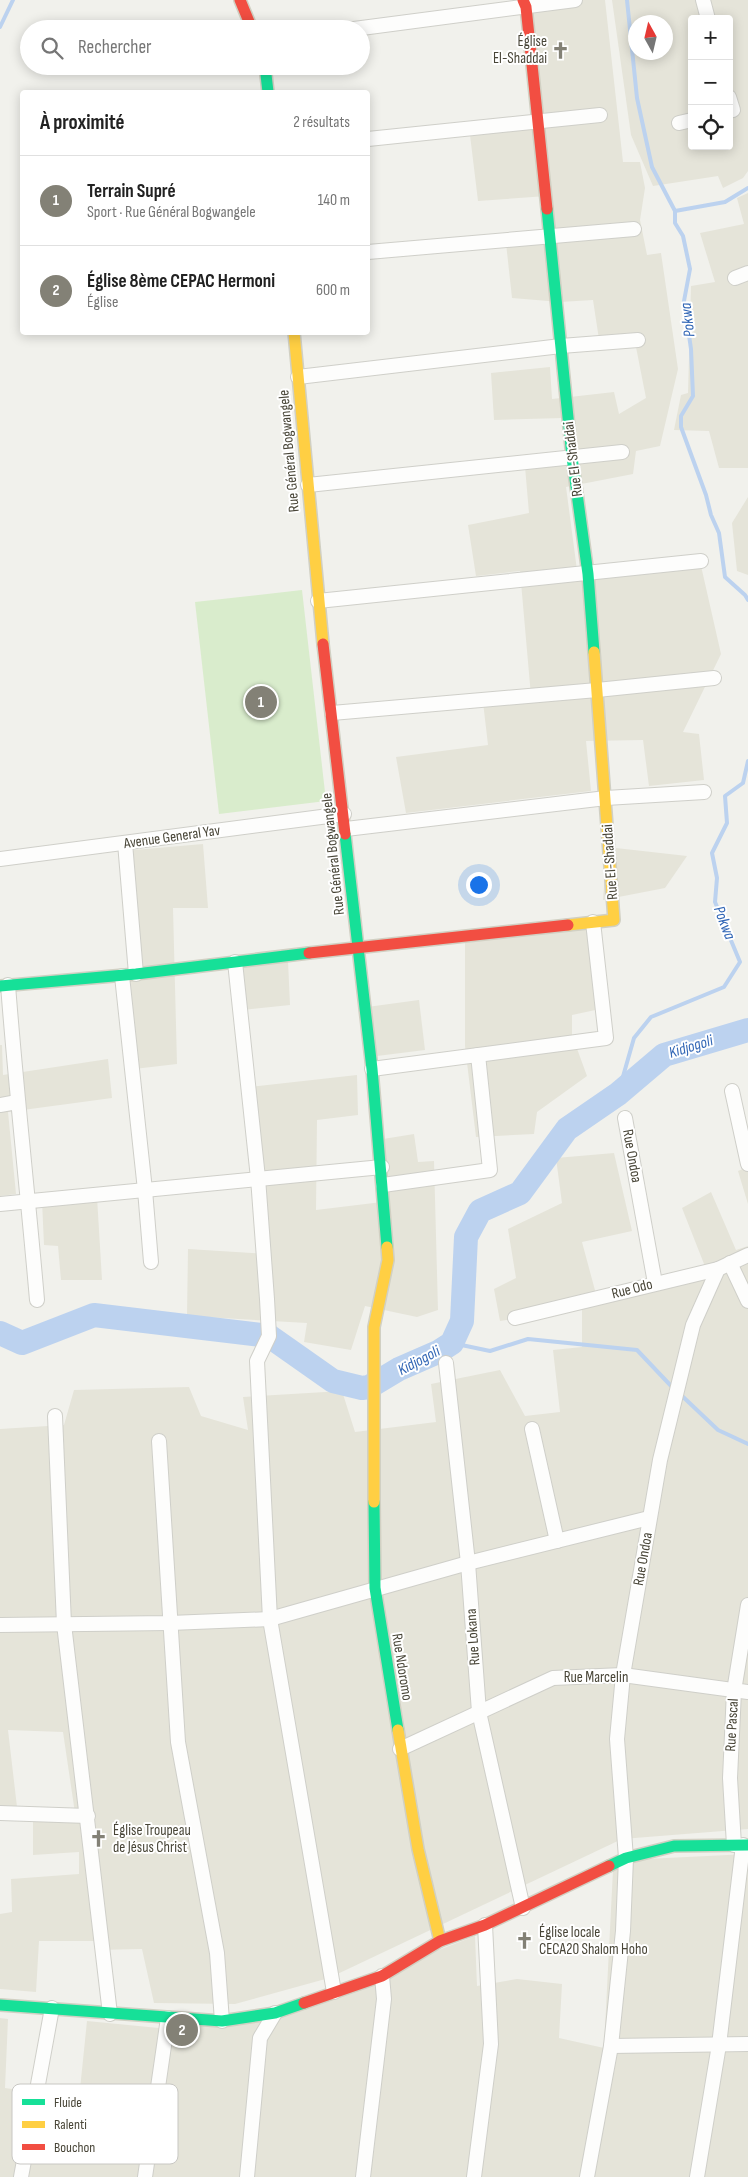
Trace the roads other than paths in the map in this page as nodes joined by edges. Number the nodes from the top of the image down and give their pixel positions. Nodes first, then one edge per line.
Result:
1 (240, 0) edge
2 (575, 0) edge
3 (704, 0) edge
4 (525, 4) edge
5 (707, 15) edge
6 (248, 20) edge
7 (370, 27) edge
8 (266, 75) edge
9 (268, 90) edge
10 (600, 116) dead end
11 (539, 122) junction
12 (370, 139) edge
13 (634, 229) dead end
14 (550, 236) junction
15 (370, 252) edge
16 (294, 335) edge
17 (638, 340) dead end
18 (561, 346) junction
19 (298, 377) junction
20 (622, 452) dead end
21 (572, 457) junction
22 (308, 486) junction
23 (701, 561) dead end
24 (588, 574) junction
25 (318, 601) junction
26 (714, 678) dead end
27 (598, 690) junction
28 (332, 713) junction
29 (704, 792) dead end
30 (606, 798) junction
31 (344, 814) junction
32 (346, 829) junction
33 (126, 843) junction
34 (0, 859) edge
35 (593, 922) junction
36 (357, 947) junction
37 (235, 962) junction
38 (129, 975) junction
39 (4, 986) edge
40 (478, 1056) junction
41 (372, 1069) junction
42 (732, 1091) dead end
43 (17, 1102) junction
44 (0, 1104) edge
45 (625, 1118) dead end
46 (748, 1164) edge
47 (382, 1167) junction
48 (258, 1178) junction
49 (383, 1185) junction
50 (145, 1190) junction
51 (29, 1201) junction
52 (0, 1204) edge
53 (748, 1255) edge
54 (151, 1262) dead end
55 (724, 1266) junction
56 (655, 1283) junction
57 (37, 1300) dead end
58 (748, 1301) edge
59 (515, 1318) dead end
60 (446, 1363) dead end
61 (374, 1394) joint
62 (55, 1416) dead end
63 (532, 1428) dead end
64 (159, 1442) dead end
65 (650, 1518) junction
66 (558, 1541) junction
67 (468, 1563) junction
68 (375, 1588) junction
69 (748, 1605) edge
70 (270, 1619) junction
71 (170, 1623) junction
72 (64, 1624) junction
73 (0, 1625) edge
74 (623, 1675) junction
75 (741, 1692) edge
76 (478, 1712) junction
77 (400, 1749) junction
78 (0, 1813) edge
79 (88, 1816) junction
80 (742, 1845) edge
81 (626, 1858) junction
82 (523, 1908) junction
83 (485, 1925) junction
84 (440, 1940) junction
85 (382, 1976) junction
86 (334, 1992) junction
87 (0, 2005) edge
88 (52, 2008) junction
89 (275, 2013) junction
90 (110, 2014) junction
91 (168, 2018) junction
92 (222, 2021) junction
93 (748, 2044) edge
94 (720, 2045) junction
95 (611, 2046) junction
96 (38, 2084) edge
97 (158, 2084) edge
98 (23, 2164) edge
99 (147, 2164) edge
100 (21, 2177) edge
101 (145, 2177) edge
102 (247, 2177) edge
103 (364, 2177) edge
104 (474, 2177) edge
105 (587, 2177) edge
106 (697, 2177) edge

1 - 6 street
2 - 4 street
3 - 5 street
4 - 7 street
4 - 11 street, Rue El-Shaddai
8 - 9 street
10 - 11 street
11 - 12 street
11 - 14 street, Rue El-Shaddai
13 - 14 street
14 - 15 street
14 - 18 street, Rue El-Shaddai
16 - 19 street, Rue Général Bogwangele
17 - 18 street
18 - 19 street
18 - 21 street, Rue El-Shaddai
19 - 22 street, Rue Général Bogwangele
20 - 21 street
21 - 22 street
21 - 24 street, Rue El-Shaddai
22 - 25 street, Rue Général Bogwangele
23 - 24 street
24 - 25 street
24 - 27 street, Rue El-Shaddai
25 - 28 street, Rue Général Bogwangele
26 - 27 street
27 - 28 street
27 - 30 street, Rue El-Shaddai
28 - 31 street, Rue Général Bogwangele
29 - 30 street
30 - 32 street
30 - 35 street, Rue El-Shaddai
31 - 32 street, Rue Général Bogwangele
31 - 33 street, Avenue General Yav
32 - 36 street, Rue Général Bogwangele
33 - 34 street, Avenue General Yav
33 - 38 street
35 - 36 street
35 - 40 street
36 - 37 street
36 - 41 street, Rue Général Bogwangele
37 - 38 street
37 - 48 street
38 - 39 street
38 - 50 street
39 - 43 street
40 - 41 street
40 - 49 street
41 - 47 street, Rue Général Bogwangele
42 - 46 street
43 - 44 street
43 - 51 street
45 - 56 street, Rue Ondoa
47 - 48 street
47 - 49 street, Rue Général Bogwangele
48 - 50 street
48 - 70 street
49 - 61 street, Rue Général Bogwangele
50 - 51 street
50 - 54 street
51 - 52 street
51 - 57 street
53 - 55 street, Rue Odo
55 - 56 street, Rue Odo
55 - 58 street
55 - 65 street, Rue Ondoa
56 - 59 street, Rue Odo
60 - 67 street, Rue Lokana
61 - 68 street, Rue Ndoromo
62 - 72 street
63 - 66 street
64 - 71 street
65 - 66 street
65 - 74 street, Rue Ondoa
66 - 67 street
67 - 68 street
67 - 76 street, Rue Lokana
68 - 70 street
68 - 77 street, Rue Ndoromo
69 - 75 street, Rue Pascal
70 - 71 street
70 - 86 street
71 - 72 street
71 - 92 street
72 - 73 street
72 - 79 street
74 - 75 street, Rue Marcelin
74 - 76 street, Rue Marcelin
74 - 81 street, Rue Ondoa
75 - 80 street, Rue Pascal
76 - 77 street, Rue Marcelin
76 - 82 street, Rue Lokana
77 - 84 street, Rue Ndoromo
78 - 79 street
79 - 90 street
80 - 81 street
80 - 94 street, Rue Pascal
81 - 82 street
81 - 95 street, Rue Ondoa
82 - 83 street
83 - 84 street
83 - 104 street
84 - 85 street
85 - 86 street
85 - 103 street
86 - 89 street
87 - 88 street
88 - 90 street
88 - 96 street
89 - 92 street
89 - 102 street
90 - 91 street
91 - 92 street
91 - 97 street
93 - 94 street
94 - 95 street
94 - 106 street, Rue Pascal
95 - 105 street, Rue Ondoa
98 - 100 street
99 - 101 street

